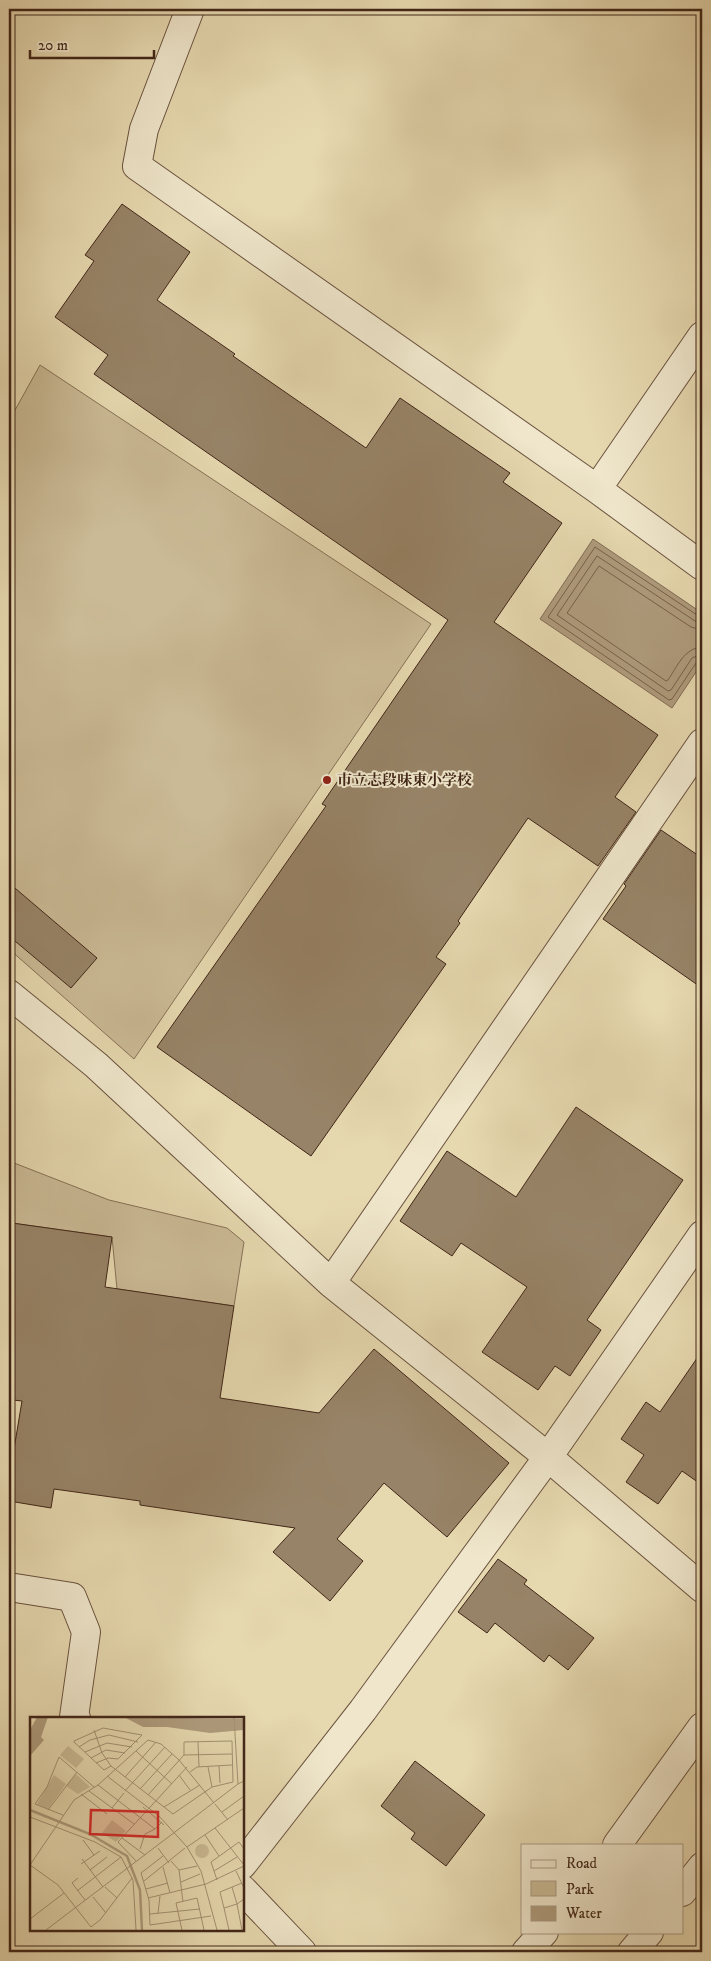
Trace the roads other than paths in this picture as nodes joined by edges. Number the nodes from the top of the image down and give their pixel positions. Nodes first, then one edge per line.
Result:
1 (190, 9) edge
2 (702, 336) edge
3 (597, 489) junction
4 (702, 566) edge
5 (702, 744) edge
6 (9, 994) edge
7 (702, 1235) edge
8 (331, 1283) junction
9 (548, 1457) junction
10 (9, 1587) edge
11 (702, 1588) edge
12 (74, 1717) edge
13 (702, 1727) edge
14 (618, 1844) edge
15 (244, 1863) edge
16 (702, 1867) edge
17 (684, 1890) edge
18 (244, 1891) edge
19 (542, 1934) edge
20 (647, 1934) edge
21 (302, 1952) edge
22 (526, 1952) edge
23 (632, 1952) edge

1 - 3 street
2 - 3 street
3 - 4 street
5 - 8 street
6 - 8 street
7 - 9 street
8 - 9 street
9 - 11 street
9 - 15 street
10 - 12 street
13 - 14 street
16 - 17 street
18 - 21 street
19 - 22 street
20 - 23 street

